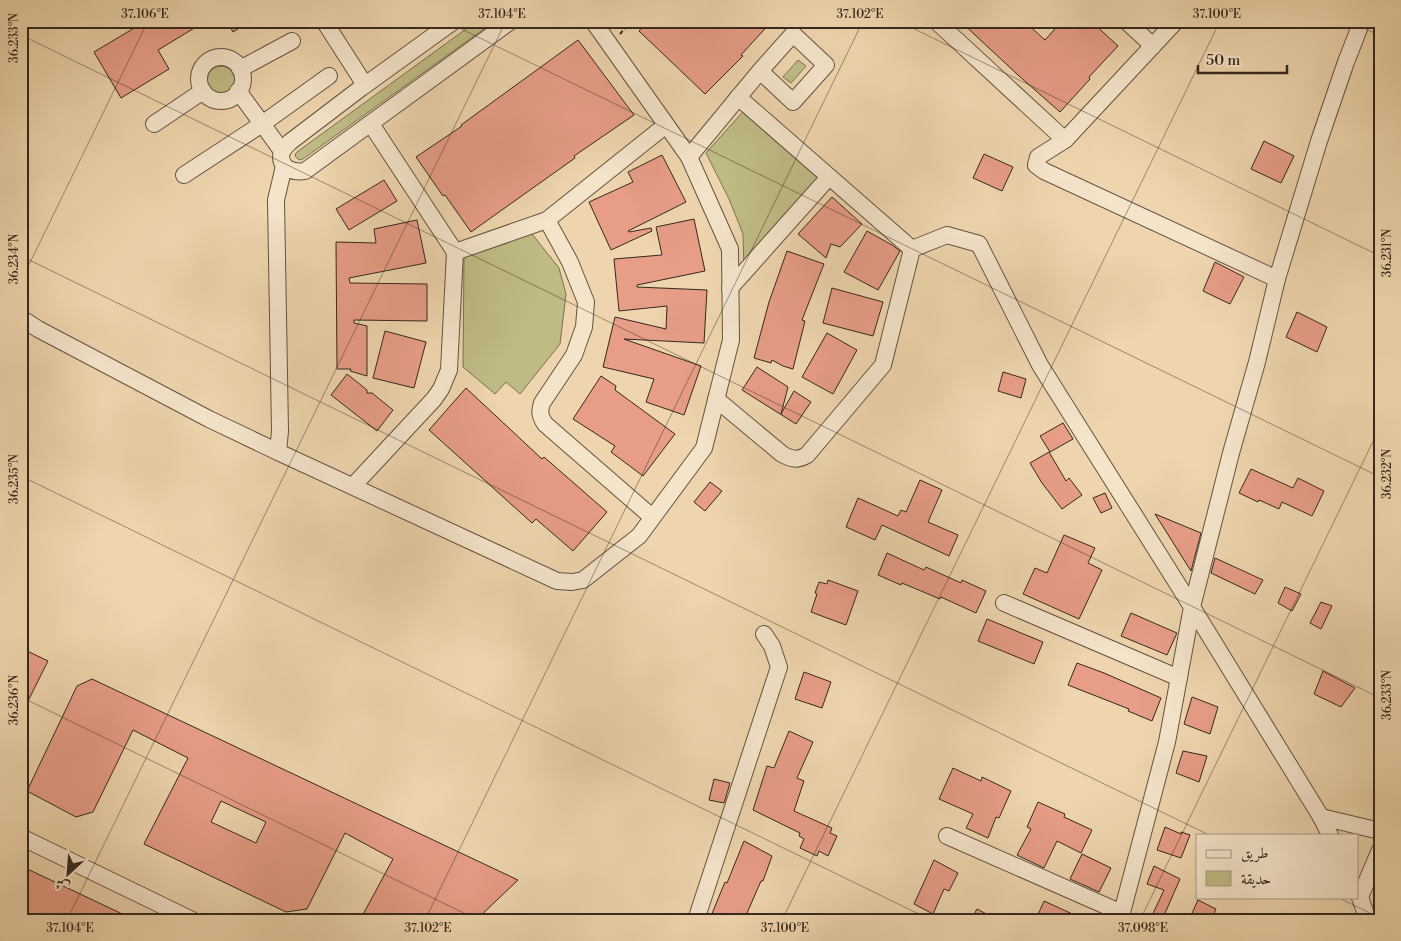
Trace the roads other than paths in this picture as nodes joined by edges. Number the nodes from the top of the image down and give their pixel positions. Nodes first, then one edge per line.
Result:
1 (324, 21) edge
2 (454, 21) edge
3 (511, 21) edge
4 (593, 21) edge
5 (936, 21) edge
6 (1126, 21) edge
7 (1176, 21) edge
8 (1362, 21) edge
9 (292, 41) dead end
10 (1153, 46) junction
11 (240, 68) junction
12 (760, 71) dead end
13 (329, 76) dead end
14 (365, 85) junction
15 (203, 91) junction
16 (238, 92) junction
17 (738, 97) junction
18 (154, 124) dead end
19 (262, 124) junction
20 (371, 124) junction
21 (666, 125) junction
22 (1065, 140) junction
23 (689, 158) junction
24 (283, 159) junction
25 (184, 175) dead end
26 (829, 177) junction
27 (547, 220) junction
28 (912, 249) junction
29 (455, 252) junction
30 (1277, 279) junction
31 (730, 288) junction
32 (21, 318) edge
33 (716, 399) junction
34 (278, 452) junction
35 (353, 486) junction
36 (652, 517) junction
37 (1004, 604) dead end
38 (1192, 608) junction
39 (764, 634) dead end
40 (1179, 678) junction
41 (1321, 818) junction
42 (1380, 831) edge
43 (1329, 834) edge
44 (946, 836) dead end
45 (21, 837) edge
46 (1380, 850) edge
47 (1358, 893) edge
48 (1121, 917) edge
49 (186, 918) edge
50 (696, 920) edge
51 (1368, 920) edge

1 - 14 street
2 - 14 street
3 - 20 street
4 - 21 street
5 - 22 street
6 - 10 street
7 - 10 street
8 - 30 street
9 - 11 street
10 - 22 street
11 - 15 street
11 - 16 street
12 - 17 street
13 - 19 street
14 - 24 street
15 - 16 street
15 - 18 street
16 - 19 street
17 - 23 street
17 - 26 street
19 - 24 street
19 - 25 street
20 - 24 street
20 - 29 street
21 - 23 street
21 - 27 street
22 - 30 street
23 - 31 street
24 - 34 street
26 - 28 street
26 - 31 street
27 - 29 street
27 - 36 street
28 - 33 street
28 - 38 street
29 - 35 street
30 - 38 street
31 - 33 street
32 - 34 street
33 - 36 street
34 - 35 street
35 - 36 street
37 - 40 street
38 - 40 street
38 - 41 street
39 - 50 street
40 - 48 street
41 - 42 street
41 - 43 street
44 - 48 street
45 - 49 street
46 - 47 street
47 - 51 street

